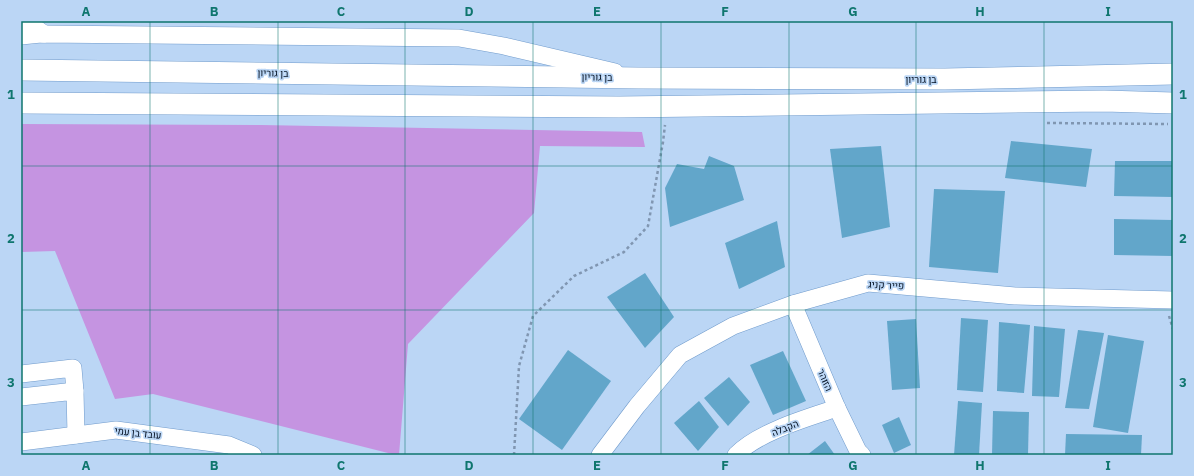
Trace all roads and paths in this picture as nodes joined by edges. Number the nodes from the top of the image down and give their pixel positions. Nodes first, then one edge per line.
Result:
1 (26, 21) edge
2 (44, 34) junction
3 (21, 36) edge
4 (21, 70) edge
5 (1173, 74) edge
6 (638, 78) junction
7 (21, 103) edge
8 (1173, 103) edge
9 (665, 119) dead end
10 (1173, 300) edge
11 (793, 304) junction
12 (21, 374) edge
13 (75, 391) junction
14 (21, 397) edge
15 (637, 406) junction
16 (837, 408) junction
17 (76, 435) junction
18 (21, 442) edge
19 (253, 455) edge
20 (514, 455) edge
21 (600, 455) edge
22 (611, 455) edge
23 (736, 455) edge
24 (862, 455) edge

1 - 2 street
2 - 3 street
2 - 6 street
4 - 6 main road, בן גוריון
5 - 6 main road, בן גוריון
7 - 8 main road
9 - 20 path
10 - 11 street, פייר קניג
11 - 15 street, פייר קניג
11 - 16 street, הזוהר
12 - 13 street
13 - 14 street
13 - 17 street
15 - 21 street, פייר קניג
15 - 22 street, פייר קניג
16 - 23 street, הקבלה
16 - 24 street, הזוהר
17 - 18 street, עובד בן עמי
17 - 19 street, עובד בן עמי

